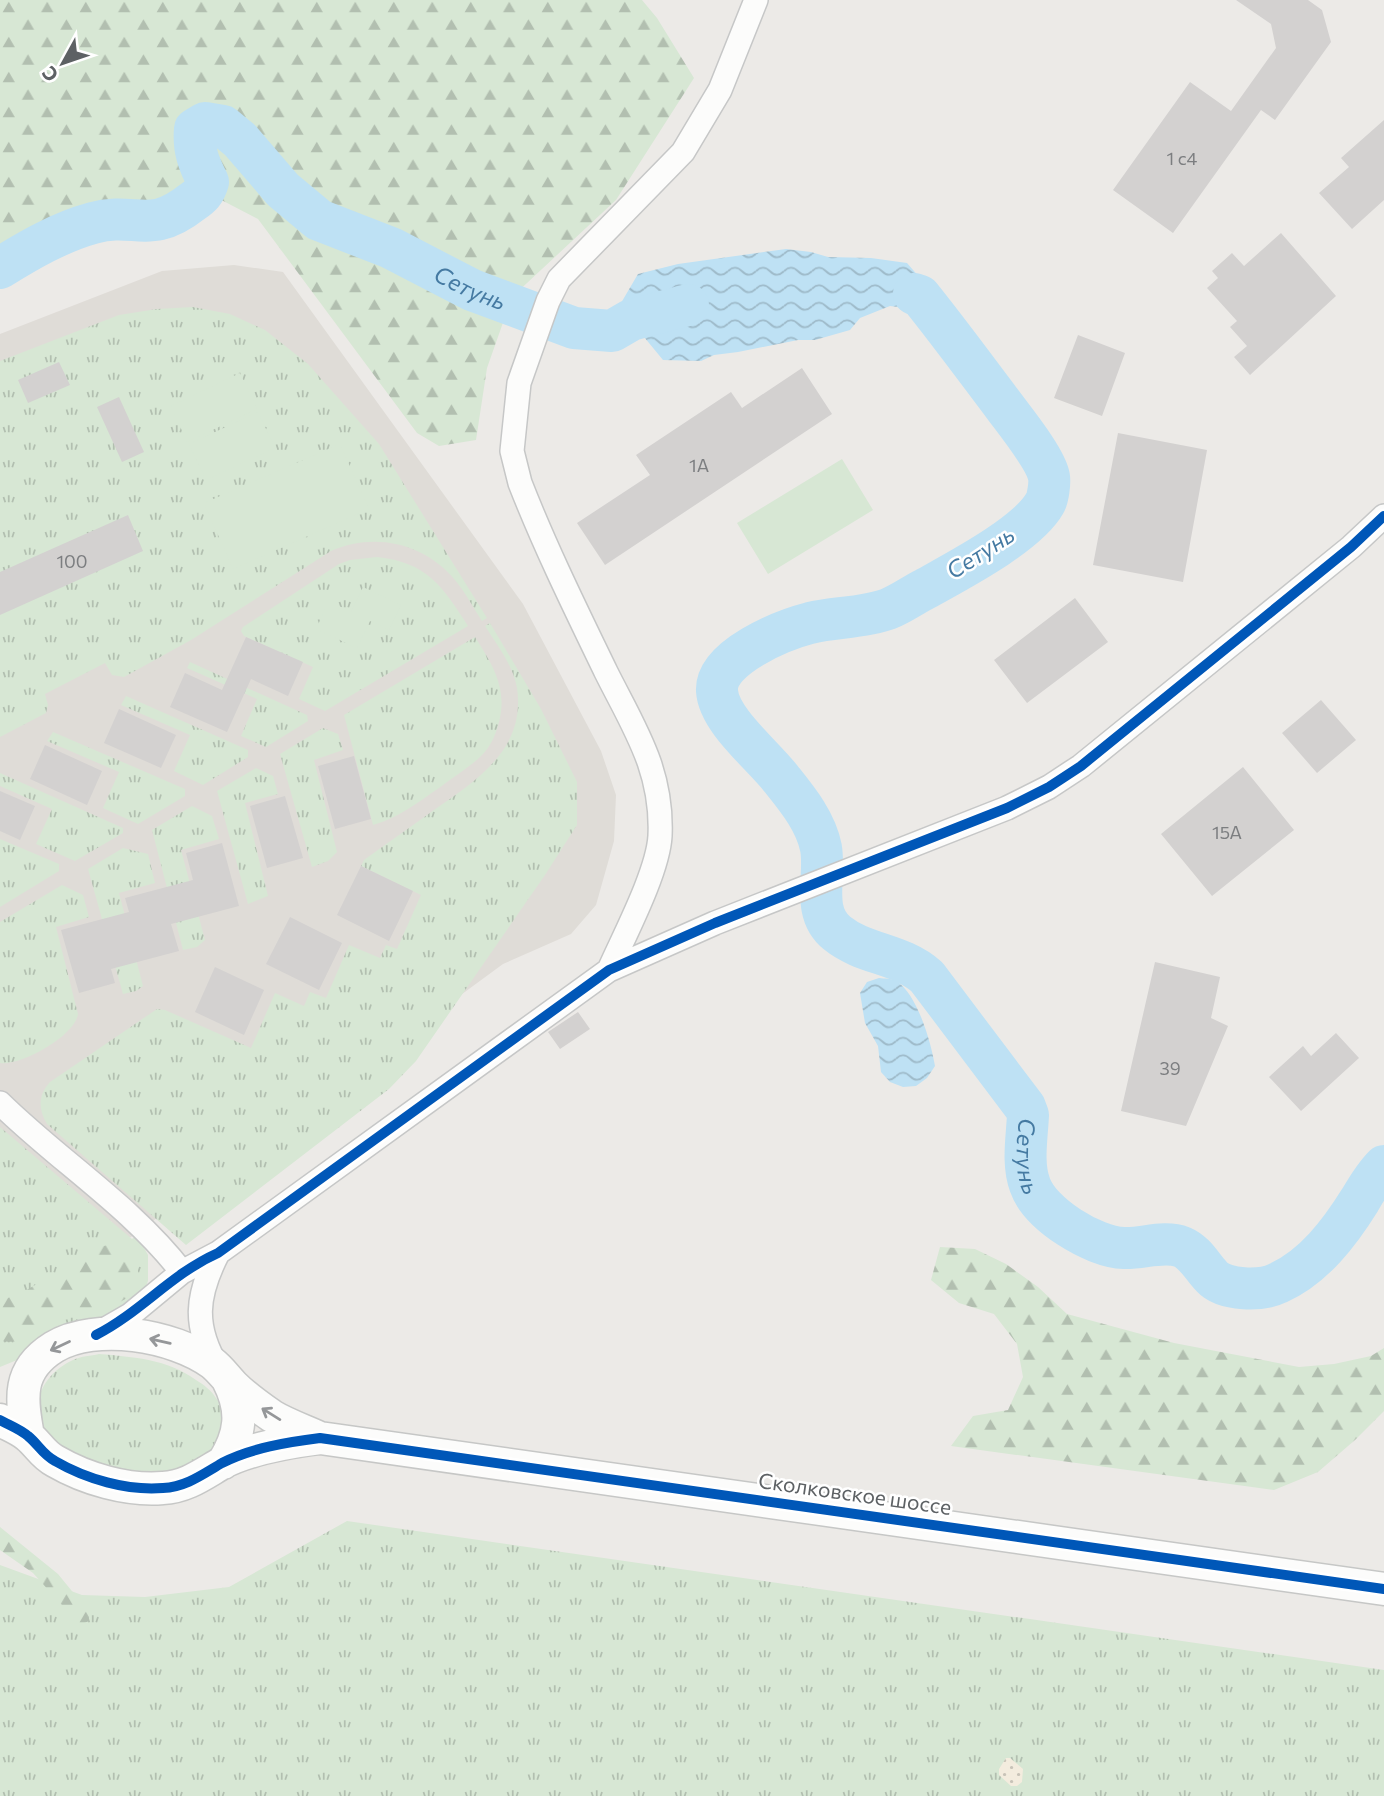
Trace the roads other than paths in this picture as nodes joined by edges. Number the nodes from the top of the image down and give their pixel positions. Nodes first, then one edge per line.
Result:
1 (756, 0) edge
2 (1384, 516) edge
3 (609, 970) junction
4 (0, 1103) edge
5 (218, 1253) junction
6 (182, 1272) junction
7 (96, 1335) junction
8 (15, 1371) edge
9 (223, 1374) junction
10 (0, 1420) edge
11 (28, 1436) junction
12 (320, 1438) junction
13 (223, 1463) junction
14 (1384, 1589) edge

1 - 3 street
2 - 3 street
3 - 5 street
4 - 6 street
5 - 6 street
5 - 9 street
6 - 7 street
7 -> 8 street
9 -> 7 street
8 - 11 street
12 -> 9 street
9 - 13 street
10 - 11 street
11 - 13 street
12 - 13 street
12 - 14 street, Сколковское шоссе

